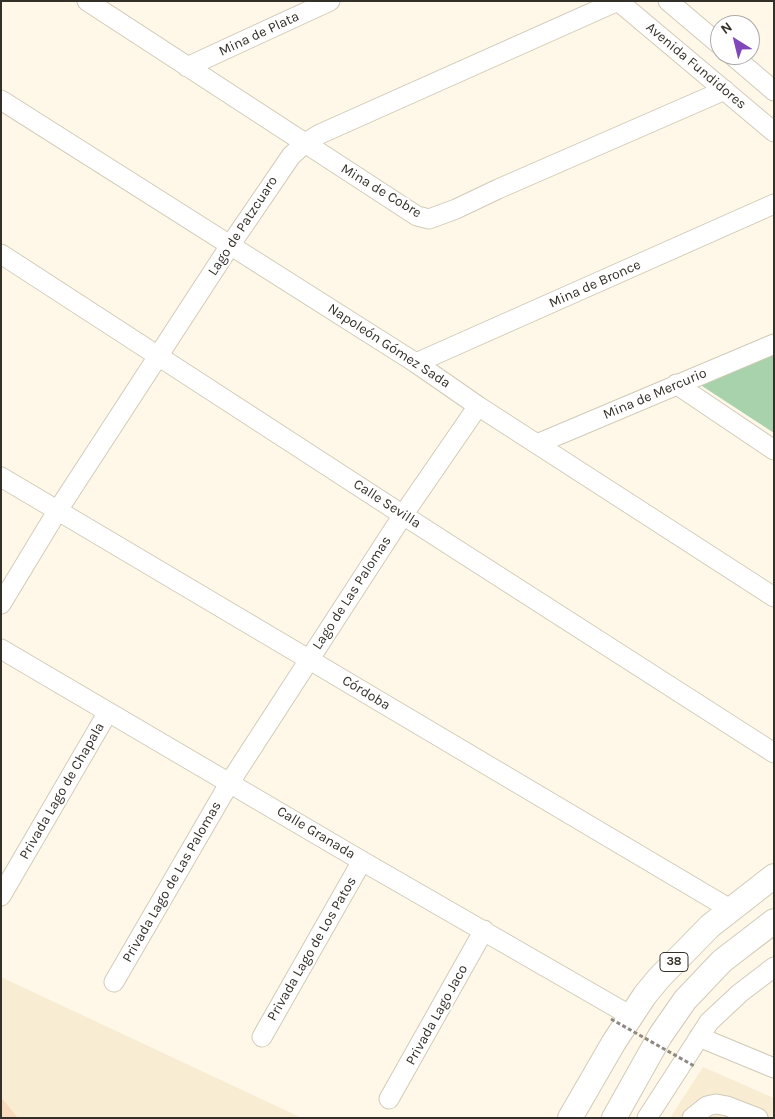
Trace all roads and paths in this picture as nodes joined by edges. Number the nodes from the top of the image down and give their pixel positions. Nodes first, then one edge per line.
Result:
1 (87, 1) edge
2 (330, 1) edge
3 (618, 1) edge
4 (668, 1) edge
5 (710, 37) edge
6 (744, 65) edge
7 (187, 67) junction
8 (725, 90) junction
9 (774, 91) edge
10 (1, 100) edge
11 (774, 132) edge
12 (305, 143) junction
13 (774, 204) edge
14 (231, 244) junction
15 (1, 254) edge
16 (774, 344) edge
17 (158, 355) junction
18 (416, 364) junction
19 (676, 384) junction
20 (478, 406) junction
21 (537, 444) junction
22 (774, 450) edge
23 (1, 477) edge
24 (58, 510) junction
25 (403, 515) junction
26 (774, 597) edge
27 (1, 604) edge
28 (1, 649) edge
29 (309, 660) junction
30 (108, 712) junction
31 (774, 753) edge
32 (230, 782) junction
33 (362, 861) junction
34 (774, 876) edge
35 (1, 896) edge
36 (730, 909) junction
37 (774, 921) edge
38 (484, 930) junction
39 (774, 967) edge
40 (114, 982) dead end
41 (621, 1018) junction
42 (699, 1037) junction
43 (262, 1038) dead end
44 (696, 1067) dead end
45 (774, 1068) edge
46 (599, 1069) junction
47 (389, 1099) dead end
48 (570, 1118) edge
49 (587, 1118) edge
50 (614, 1118) edge
51 (647, 1118) edge
52 (692, 1118) edge
53 (758, 1118) edge

1 - 7 street, Mina de Cobre
2 - 7 street, Mina de Plata
3 - 8 street, Avenida Fundidores
3 - 12 street, Lago de Patzcuaro
4 - 5 street
6 - 9 street
7 - 12 street, Mina de Cobre
8 - 11 street, Avenida Fundidores
8 - 12 street, Mina de Cobre
10 - 14 street, Napoleón Gómez Sada
12 - 14 street, Lago de Patzcuaro
13 - 18 street, Mina de Bronce
14 - 17 street, Lago de Patzcuaro
14 - 18 street, Napoleón Gómez Sada
15 - 17 street, Calle Sevilla
16 - 19 street, Mina de Mercurio
17 - 24 street, Lago de Patzcuaro
17 - 25 street, Calle Sevilla
18 - 20 street, Napoleón Gómez Sada
19 - 21 street, Mina de Mercurio
19 - 22 street
20 - 21 street, Napoleón Gómez Sada
20 - 25 street, Lago de Las Palomas
21 - 26 street, Napoleón Gómez Sada
23 - 24 street, Córdoba
24 - 27 street, Lago de Patzcuaro
24 - 29 street, Córdoba
25 - 29 street, Lago de Las Palomas
25 - 31 street, Calle Sevilla
28 - 30 street, Calle Granada
29 - 32 street, Lago de Las Palomas
29 - 36 street, Córdoba
30 - 32 street, Calle Granada
30 - 35 street, Privada Lago de Chapala
32 - 33 street, Calle Granada
32 - 40 street, Privada Lago de Las Palomas
33 - 38 street, Calle Granada
33 - 43 street, Privada Lago de Los Patos
34 - 36 main road, 38
36 - 41 main road, 38
37 - 50 main road, 38
38 - 41 street, Calle Granada
38 - 47 street, Privada Lago Jaco
39 - 42 street
41 - 44 path, bridge
41 - 46 main road, 38
42 - 45 street
42 - 51 street
46 - 48 main road, 38
46 - 49 main road
52 - 53 street

